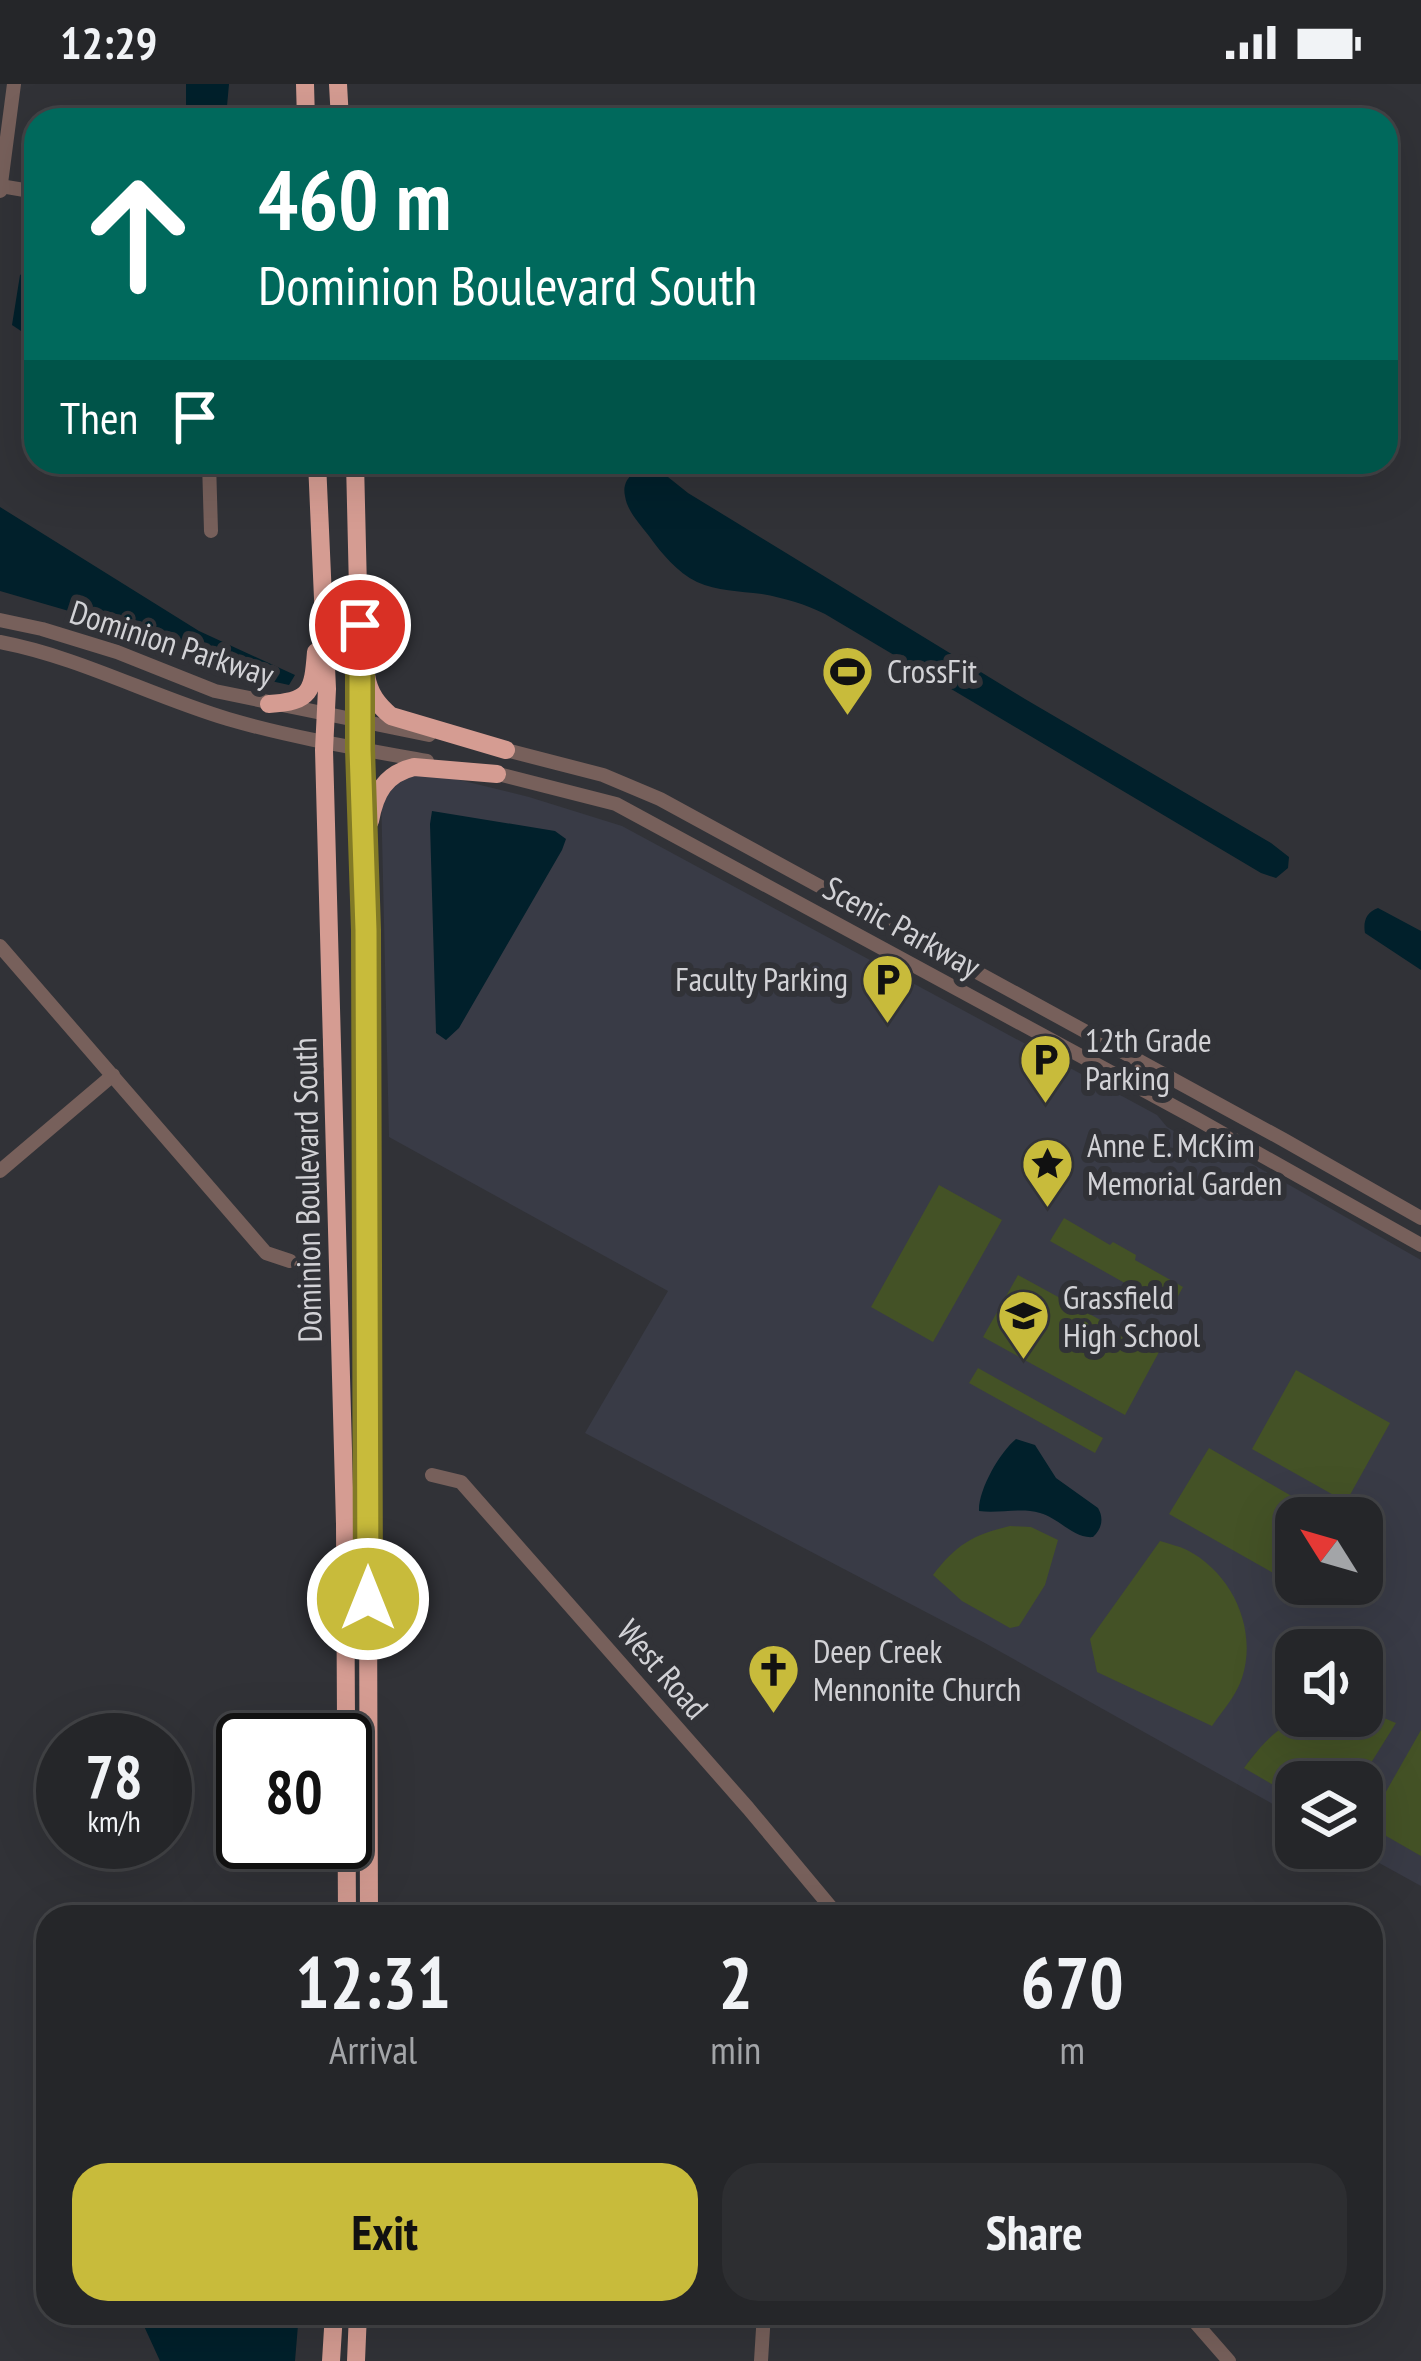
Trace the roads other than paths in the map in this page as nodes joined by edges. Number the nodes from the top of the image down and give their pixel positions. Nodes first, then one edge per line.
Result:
1 (14, 84) edge
2 (0, 188) edge
3 (210, 474) edge
4 (317, 474) edge
5 (355, 474) edge
6 (212, 531) dead end
7 (322, 587) junction
8 (0, 620) edge
9 (360, 625) junction
10 (0, 641) edge
11 (269, 704) junction
12 (327, 716) junction
13 (361, 722) junction
14 (324, 740) junction
15 (360, 749) junction
16 (506, 750) junction
17 (497, 774) junction
18 (365, 897) junction
19 (0, 946) edge
20 (112, 1075) junction
21 (335, 1144) junction
22 (367, 1145) junction
23 (0, 1171) edge
24 (1421, 1218) edge
25 (1421, 1245) edge
26 (290, 1261) dead end
27 (432, 1475) dead end
28 (346, 1905) edge
29 (369, 1905) edge
30 (829, 1905) edge
31 (333, 2325) edge
32 (358, 2325) edge
33 (763, 2325) edge
34 (1198, 2325) edge
35 (331, 2361) edge
36 (356, 2361) edge
37 (761, 2361) edge
38 (1229, 2361) edge

1 - 2 street
3 - 6 street
4 - 7 highway, Dominion Boulevard South
5 - 9 highway
7 - 11 highway
7 - 12 highway, Dominion Boulevard South
8 - 11 street, Dominion Parkway
9 - 13 highway
9 - 16 highway
10 - 14 street, Dominion Parkway
11 - 12 street, Dominion Parkway
12 - 13 street, Scenic Parkway
12 - 14 highway, Dominion Boulevard South
13 - 15 highway
13 - 16 street, Scenic Parkway
14 - 15 street, Scenic Parkway
14 - 21 highway, Dominion Boulevard South
15 - 17 street, Scenic Parkway
15 - 18 highway
16 - 24 street, Scenic Parkway
17 - 18 highway
17 - 25 street, Scenic Parkway
18 - 22 highway
19 - 20 street
20 - 23 street
20 - 26 street
21 - 22 highway
21 - 28 highway, Dominion Boulevard South
22 - 29 highway
27 - 30 street, West Road
31 - 35 highway
32 - 36 highway
33 - 37 street
34 - 38 street

